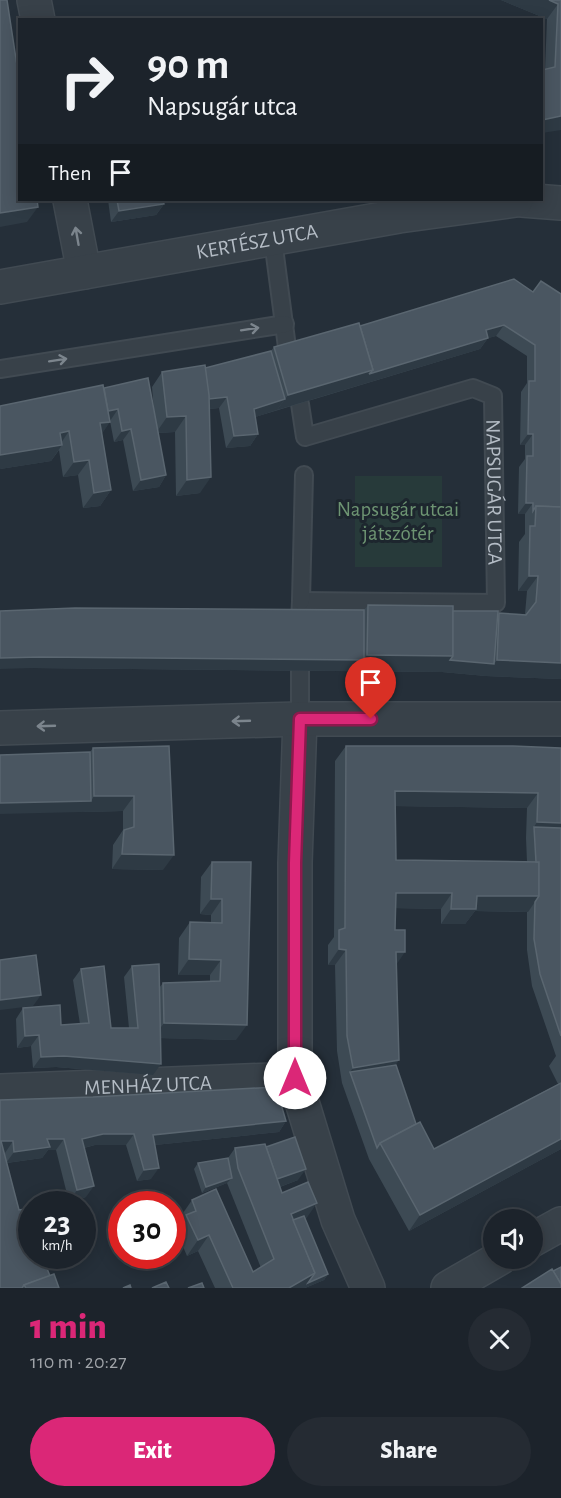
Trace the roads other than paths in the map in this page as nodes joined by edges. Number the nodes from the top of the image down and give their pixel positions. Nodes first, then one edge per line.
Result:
1 (34, 0) edge
2 (38, 18) edge
3 (561, 187) edge
4 (543, 192) edge
5 (70, 201) edge
6 (509, 201) edge
7 (535, 201) edge
8 (561, 203) edge
9 (273, 240) junction
10 (84, 272) junction
11 (0, 287) edge
12 (285, 324) junction
13 (288, 355) edge
14 (0, 369) edge
15 (300, 404) edge
16 (304, 475) dead end
17 (302, 601) junction
18 (300, 621) edge
19 (300, 670) edge
20 (300, 719) junction
21 (561, 719) edge
22 (0, 728) edge
23 (295, 1078) junction
24 (0, 1091) edge
25 (561, 1224) edge
26 (543, 1234) edge
27 (483, 1268) edge
28 (369, 1288) edge
29 (448, 1288) edge

1 - 2 street
3 - 4 street
10 -> 5 street
6 - 9 street, KERTÉSZ UTCA
7 - 8 street
9 - 10 street, KERTÉSZ UTCA
9 - 12 lane
10 - 11 street, KERTÉSZ UTCA
12 - 13 lane
14 -> 12 lane
15 - 17 lane, NAPSUGÁR UTCA
16 - 17 lane
17 - 18 lane
19 - 20 lane
20 - 21 street
20 -> 22 street
20 - 23 street
23 - 24 street, MENHÁZ UTCA
23 - 28 street
25 - 26 street
27 - 29 street

